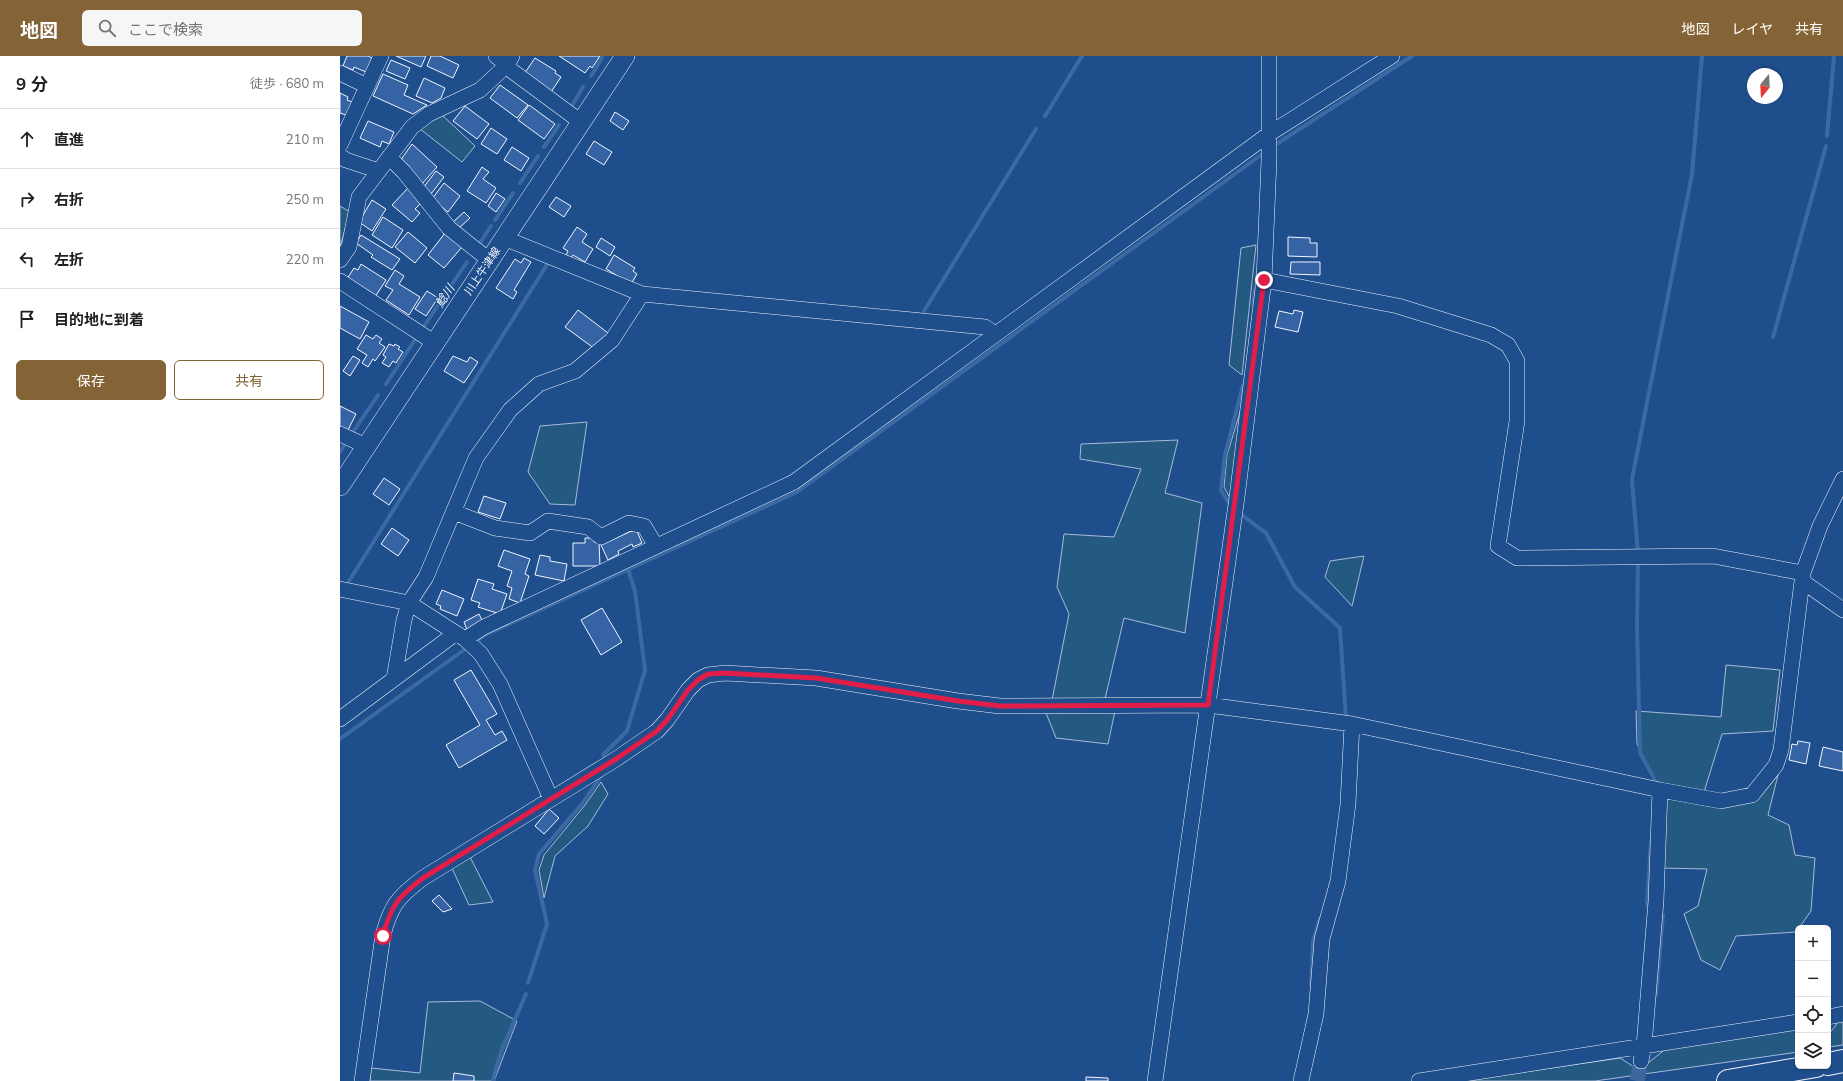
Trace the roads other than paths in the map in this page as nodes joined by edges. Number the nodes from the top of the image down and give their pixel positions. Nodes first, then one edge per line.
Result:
1 (381, 56) edge
2 (625, 56) edge
3 (1269, 56) edge
4 (1392, 56) edge
5 (505, 59) edge
6 (340, 73) edge
7 (367, 86) junction
8 (581, 122) junction
9 (1269, 134) junction
10 (340, 145) edge
11 (340, 156) edge
12 (389, 157) junction
13 (379, 171) junction
14 (504, 238) junction
15 (340, 260) edge
16 (489, 260) junction
17 (1264, 280) junction
18 (340, 281) edge
19 (642, 294) junction
20 (994, 334) junction
21 (435, 343) junction
22 (340, 434) edge
23 (366, 446) junction
24 (1843, 479) edge
25 (340, 486) edge
26 (454, 512) junction
27 (656, 546) junction
28 (1803, 577) junction
29 (340, 589) edge
30 (409, 603) junction
31 (1843, 610) edge
32 (460, 636) junction
33 (394, 679) junction
34 (1208, 705) junction
35 (340, 719) edge
36 (1346, 723) junction
37 (1653, 788) junction
38 (551, 799) junction
39 (1843, 1014) edge
40 (1831, 1016) edge
41 (1795, 1023) edge
42 (1642, 1054) junction
43 (1843, 1061) edge
44 (1831, 1063) edge
45 (1798, 1069) edge
46 (362, 1081) edge
47 (1155, 1081) edge
48 (1300, 1081) edge
49 (1419, 1081) edge
50 (1728, 1081) edge

1 - 7 street
2 - 8 main road, 川上牛津線
3 - 9 street
4 - 9 street
5 - 8 street
5 - 12 street
6 - 7 street
7 - 10 street
8 - 14 main road, 川上牛津線
9 - 17 street
9 - 20 street
11 - 13 street
12 - 13 street
12 - 16 street
13 - 15 street
14 - 16 main road, 川上牛津線
14 - 19 street
16 - 21 main road, 川上牛津線
17 - 28 street
17 - 34 street
18 - 21 street
19 - 20 street
19 - 26 street
20 - 27 street
21 - 23 main road, 川上牛津線
22 - 23 street
23 - 25 main road, 川上牛津線
24 - 28 street
26 - 27 street
26 - 30 street
27 - 32 street
28 - 31 street
28 - 37 street
29 - 30 street
30 - 32 street
30 - 33 street
32 - 33 street
32 - 38 street
33 - 35 street
34 - 36 street
34 - 38 street
34 - 47 street
36 - 37 street
36 - 48 street
37 - 42 street
38 - 46 street
39 - 40 street
41 - 42 street
42 - 49 street
43 - 44 highway
45 - 50 highway

